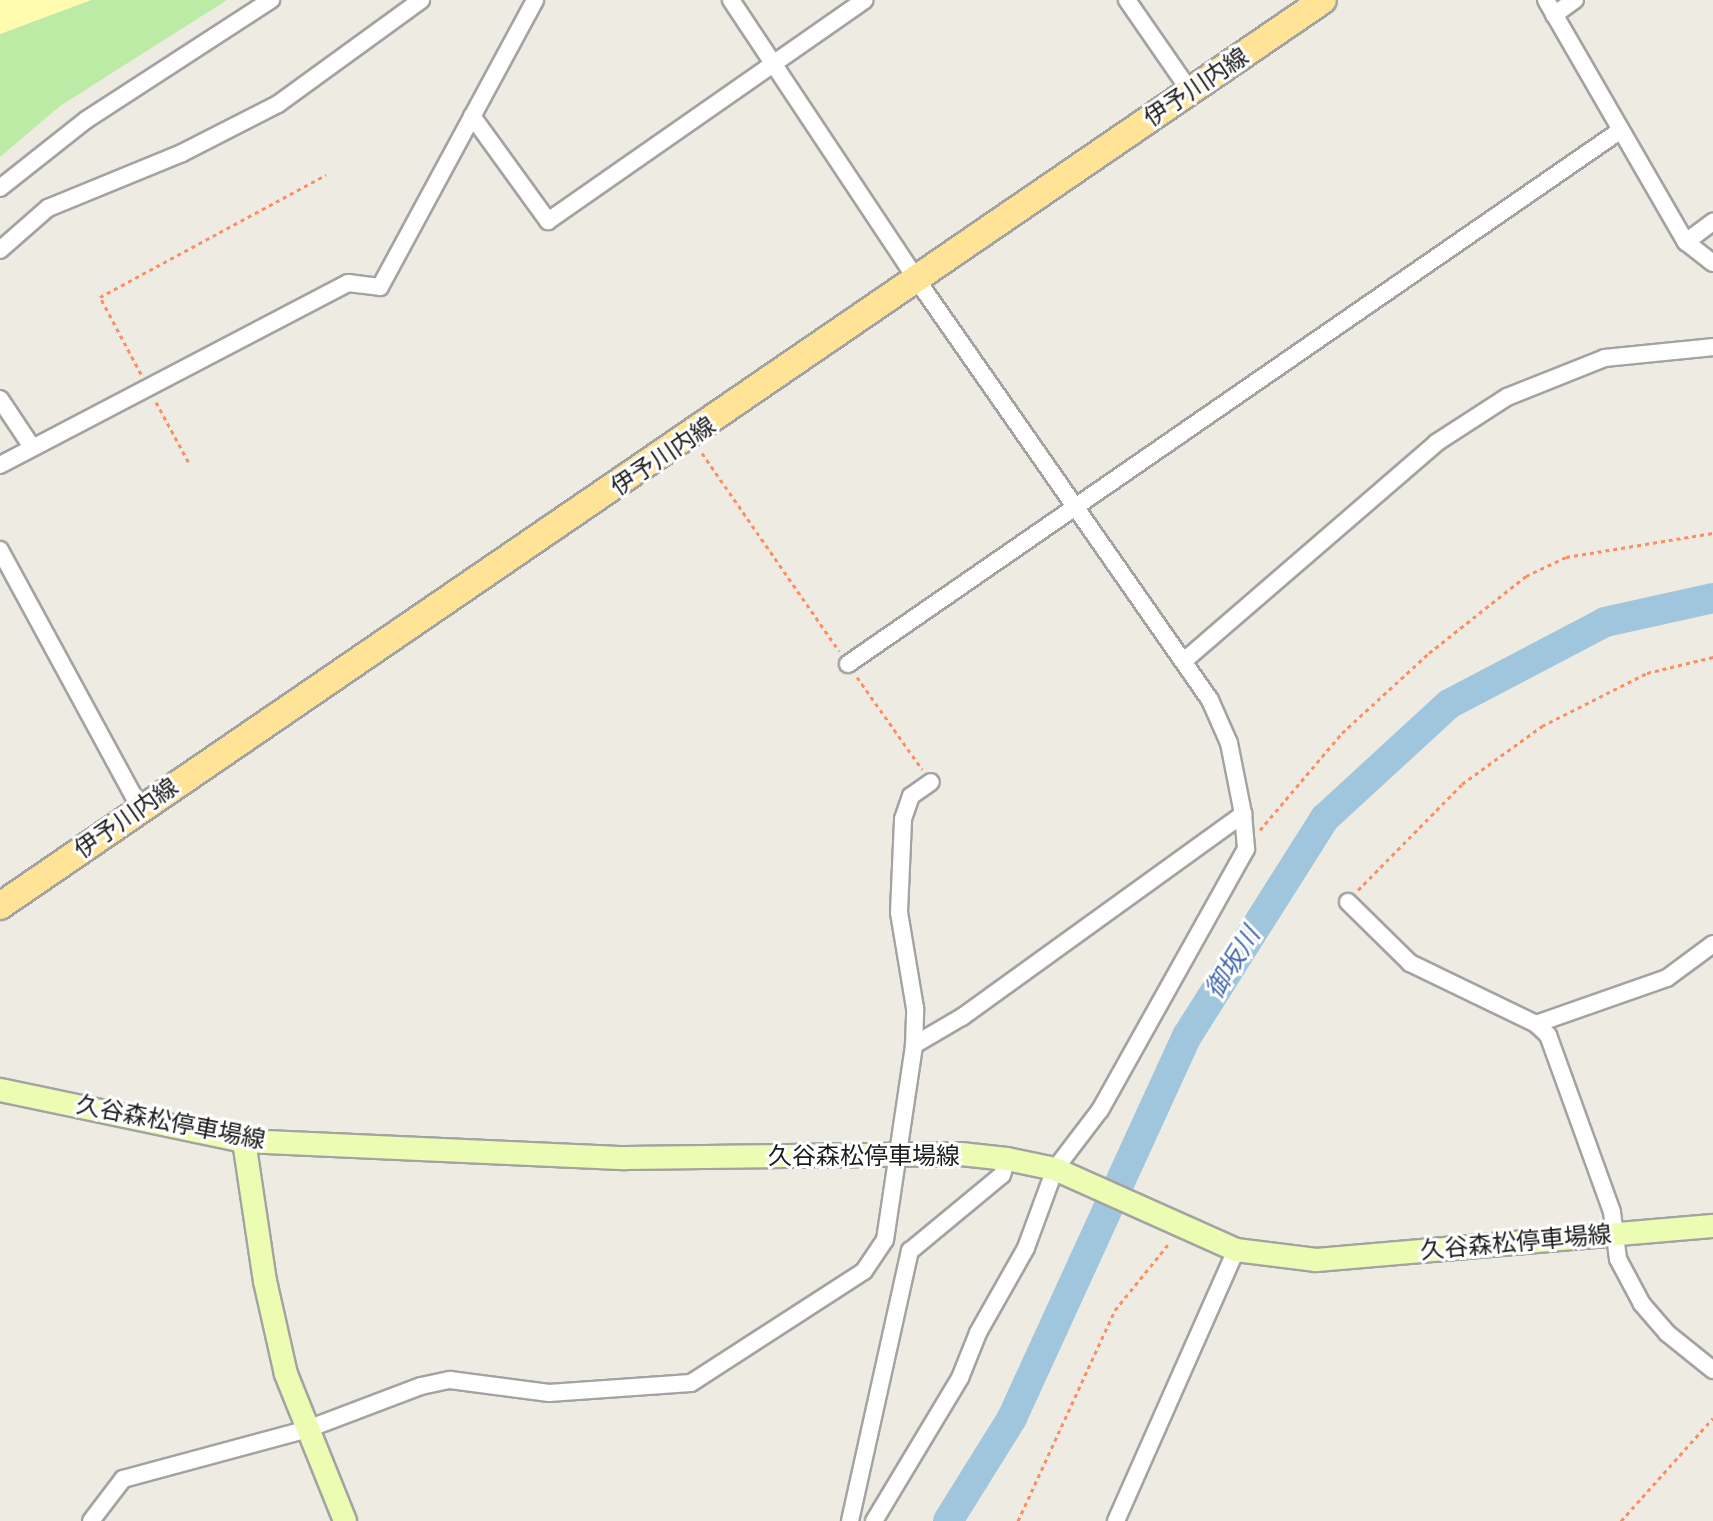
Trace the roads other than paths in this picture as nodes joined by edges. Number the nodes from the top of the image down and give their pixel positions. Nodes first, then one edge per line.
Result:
1 (271, 0) edge
2 (421, 0) edge
3 (535, 0) edge
4 (731, 0) edge
5 (865, 0) edge
6 (1127, 0) edge
7 (1323, 0) edge
8 (1575, 0) edge
9 (1550, 7) edge
10 (773, 64) junction
11 (1190, 91) junction
12 (472, 116) junction
13 (1618, 132) junction
14 (0, 188) edge
15 (1713, 222) edge
16 (1686, 242) junction
17 (0, 250) edge
18 (1713, 263) edge
19 (917, 280) junction
20 (1713, 347) edge
21 (0, 399) edge
22 (32, 447) junction
23 (0, 465) edge
24 (1077, 504) junction
25 (0, 550) edge
26 (1185, 660) junction
27 (848, 664) road end
28 (931, 782) road end
29 (140, 808) junction
30 (1243, 814) junction
31 (1348, 902) road end
32 (0, 906) edge
33 (1713, 944) edge
34 (1536, 1024) junction
35 (914, 1045) junction
36 (0, 1090) edge
37 (244, 1141) junction
38 (895, 1156) junction
39 (1007, 1159) junction
40 (1061, 1172) junction
41 (1713, 1226) edge
42 (1614, 1233) junction
43 (1236, 1250) junction
44 (1713, 1370) edge
45 (305, 1430) junction
46 (91, 1521) edge
47 (345, 1521) edge
48 (850, 1521) edge
49 (874, 1521) edge
50 (1116, 1521) edge

1 - 14 street
2 - 17 street
3 - 12 street
4 - 10 street
5 - 10 street
6 - 11 street
7 - 11 main road, 伊予川内線
8 - 9 street
9 - 13 street
10 - 12 street
10 - 19 street
11 - 19 main road, 伊予川内線
12 - 22 street
13 - 16 street
13 - 24 street
15 - 16 street
16 - 18 street
19 - 24 street
19 - 29 main road, 伊予川内線
20 - 26 street
21 - 22 street
22 - 23 street
24 - 26 street
24 - 27 street
25 - 29 street
26 - 30 street
28 - 35 street
29 - 32 main road, 伊予川内線
30 - 35 street
30 - 40 street
31 - 34 street
33 - 34 street
34 - 42 street
35 - 38 street
36 - 37 main road, 久谷森松停車場線
37 - 38 main road, 久谷森松停車場線
37 - 45 main road
38 - 39 main road, 久谷森松停車場線
38 - 45 street
39 - 40 main road, 久谷森松停車場線
39 - 48 street
40 - 43 main road, 久谷森松停車場線
40 - 49 street
41 - 42 main road, 久谷森松停車場線
42 - 43 main road, 久谷森松停車場線
42 - 44 street
43 - 50 street
45 - 46 street
45 - 47 main road

